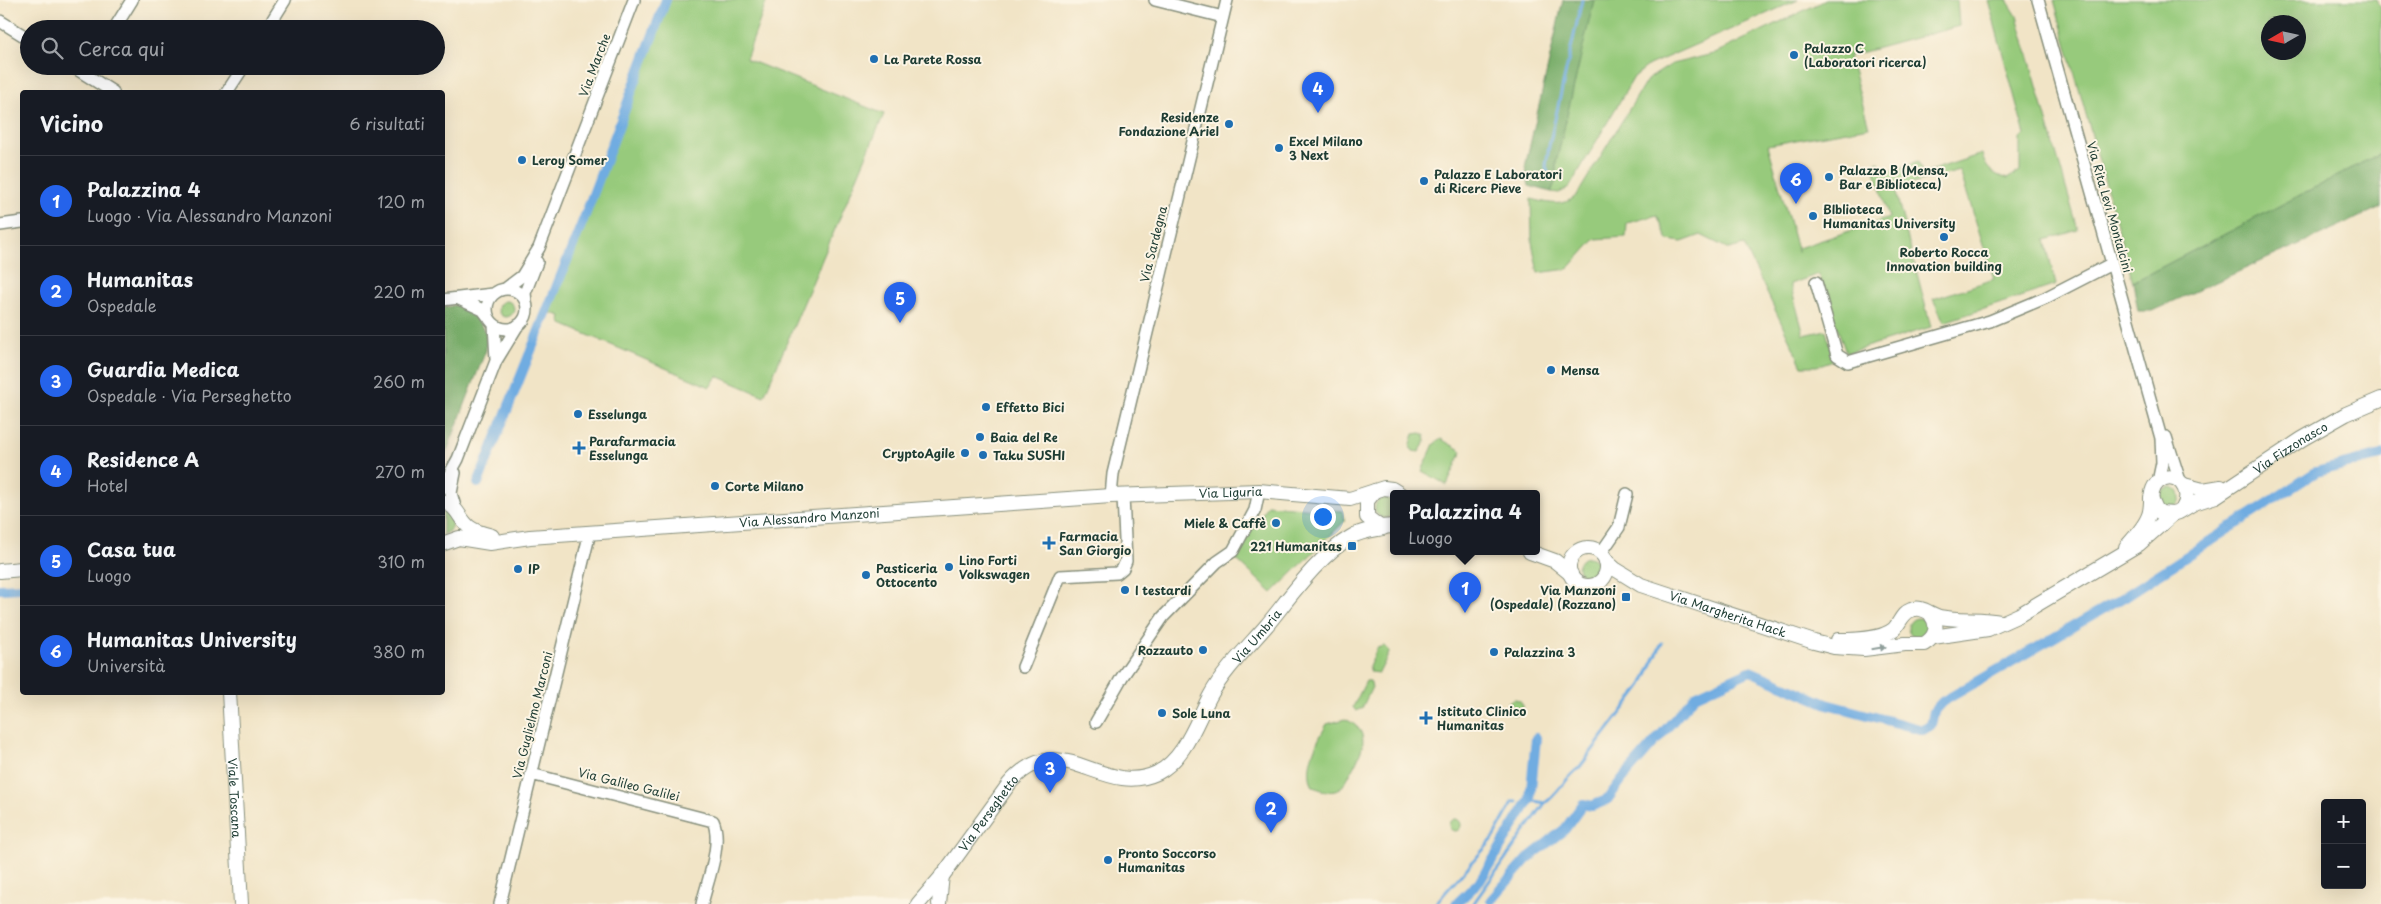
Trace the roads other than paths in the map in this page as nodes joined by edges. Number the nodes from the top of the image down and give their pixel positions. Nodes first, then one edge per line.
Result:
1 (132, 0) edge
2 (286, 0) edge
3 (634, 0) edge
4 (1155, 0) edge
5 (1227, 0) edge
6 (2038, 1) edge
7 (1223, 17) junction
8 (120, 20) edge
9 (273, 20) edge
10 (0, 21) edge
11 (20, 33) edge
12 (93, 75) edge
13 (238, 75) edge
14 (111, 90) edge
15 (228, 90) edge
16 (20, 222) edge
17 (0, 226) edge
18 (539, 248) junction
19 (2111, 264) junction
20 (1816, 282) dead end
21 (505, 289) junction
22 (493, 294) junction
23 (460, 299) junction
24 (445, 300) edge
25 (526, 302) junction
26 (492, 321) junction
27 (518, 325) junction
28 (496, 361) junction
29 (2381, 390) edge
30 (2381, 399) edge
31 (2346, 414) junction
32 (2156, 418) junction
33 (458, 459) junction
34 (2236, 481) junction
35 (2158, 482) junction
36 (445, 483) edge
37 (2182, 483) junction
38 (1392, 490) edge
39 (1259, 491) junction
40 (1375, 491) junction
41 (1627, 494) dead end
42 (1117, 496) junction
43 (2151, 498) junction
44 (1350, 499) junction
45 (452, 508) edge
46 (2178, 511) junction
47 (1366, 513) junction
48 (1389, 527) edge
49 (590, 532) junction
50 (1350, 537) junction
51 (507, 540) junction
52 (447, 542) edge
53 (1540, 549) edge
54 (1576, 553) junction
55 (2121, 553) junction
56 (1538, 555) edge
57 (1604, 557) junction
58 (20, 569) edge
59 (0, 571) edge
60 (1571, 574) junction
61 (1599, 583) junction
62 (1641, 584) junction
63 (1931, 614) junction
64 (1900, 620) junction
65 (2001, 622) junction
66 (1933, 637) junction
67 (1814, 642) junction
68 (1913, 645) junction
69 (1023, 667) dead end
70 (229, 695) edge
71 (1096, 722) dead end
72 (1157, 773) joint
73 (531, 774) junction
74 (943, 875) junction
75 (241, 904) edge
76 (500, 904) edge
77 (702, 904) edge
78 (918, 904) edge
79 (939, 904) edge

1 - 8 street
2 - 9 street
3 - 18 street, Via Marche
4 - 7 street
5 - 7 street, Via Sardegna
6 - 19 street, Via Rita Levi Montalcini
7 - 42 street, Via Sardegna
10 - 11 street
12 - 14 street
13 - 15 street
16 - 17 street
18 - 21 street
18 - 25 street
19 - 20 street
19 - 32 street, Via Rita Levi Montalcini
21 - 22 street
21 - 25 street
22 - 23 street
22 - 26 street
23 - 24 street
23 - 26 street
25 - 27 street
26 - 27 street
26 - 28 street
27 - 28 street
28 - 33 street
29 - 31 street
30 - 31 street
31 - 34 street, Via Fizzonasco
32 - 35 street, Via Rita Levi Montalcini
32 - 37 street, Via Rita Levi Montalcini
33 - 36 street
33 - 45 street
34 - 37 street
34 - 46 street
35 - 37 street
35 - 43 street
37 - 46 street
38 - 40 street
39 - 42 street, Via Liguria
39 - 44 street, Via Liguria
39 - 71 street
40 - 44 street, Via Liguria
40 - 47 street
41 - 57 street
42 - 49 street, Via Alessandro Manzoni
42 - 69 street, Via Sardegna
43 - 46 street
43 - 55 street
44 - 47 street, Via Liguria
45 - 51 street, Via Alessandro Manzoni
45 - 52 street, Via Alessandro Manzoni
46 - 55 street
47 - 48 street, Via Liguria
47 - 50 street
48 - 50 street, Via Umbria
49 - 51 street, Via Alessandro Manzoni
49 - 73 street, Via Guglielmo Marconi
50 - 72 street, Via Umbria
51 - 52 street, Via Alessandro Manzoni
53 - 54 street
54 - 57 street
54 - 60 street
55 - 65 street
56 - 60 street
57 - 61 street
57 - 62 street
58 - 59 street
60 - 61 street
61 - 62 street
62 - 67 street, Via Margherita Hack
63 - 64 street
63 - 65 street
63 - 66 street
64 - 67 street
64 - 68 street
65 - 66 street
66 - 68 street
67 -> 68 street, Via Margherita Hack
70 - 75 street, Viale Toscana
72 - 74 street, Via Perseghetto
73 - 76 street, Via Guglielmo Marconi
73 - 77 street, Via Galileo Galilei
74 - 78 street, Via Perseghetto
74 - 79 street, Via Perseghetto

